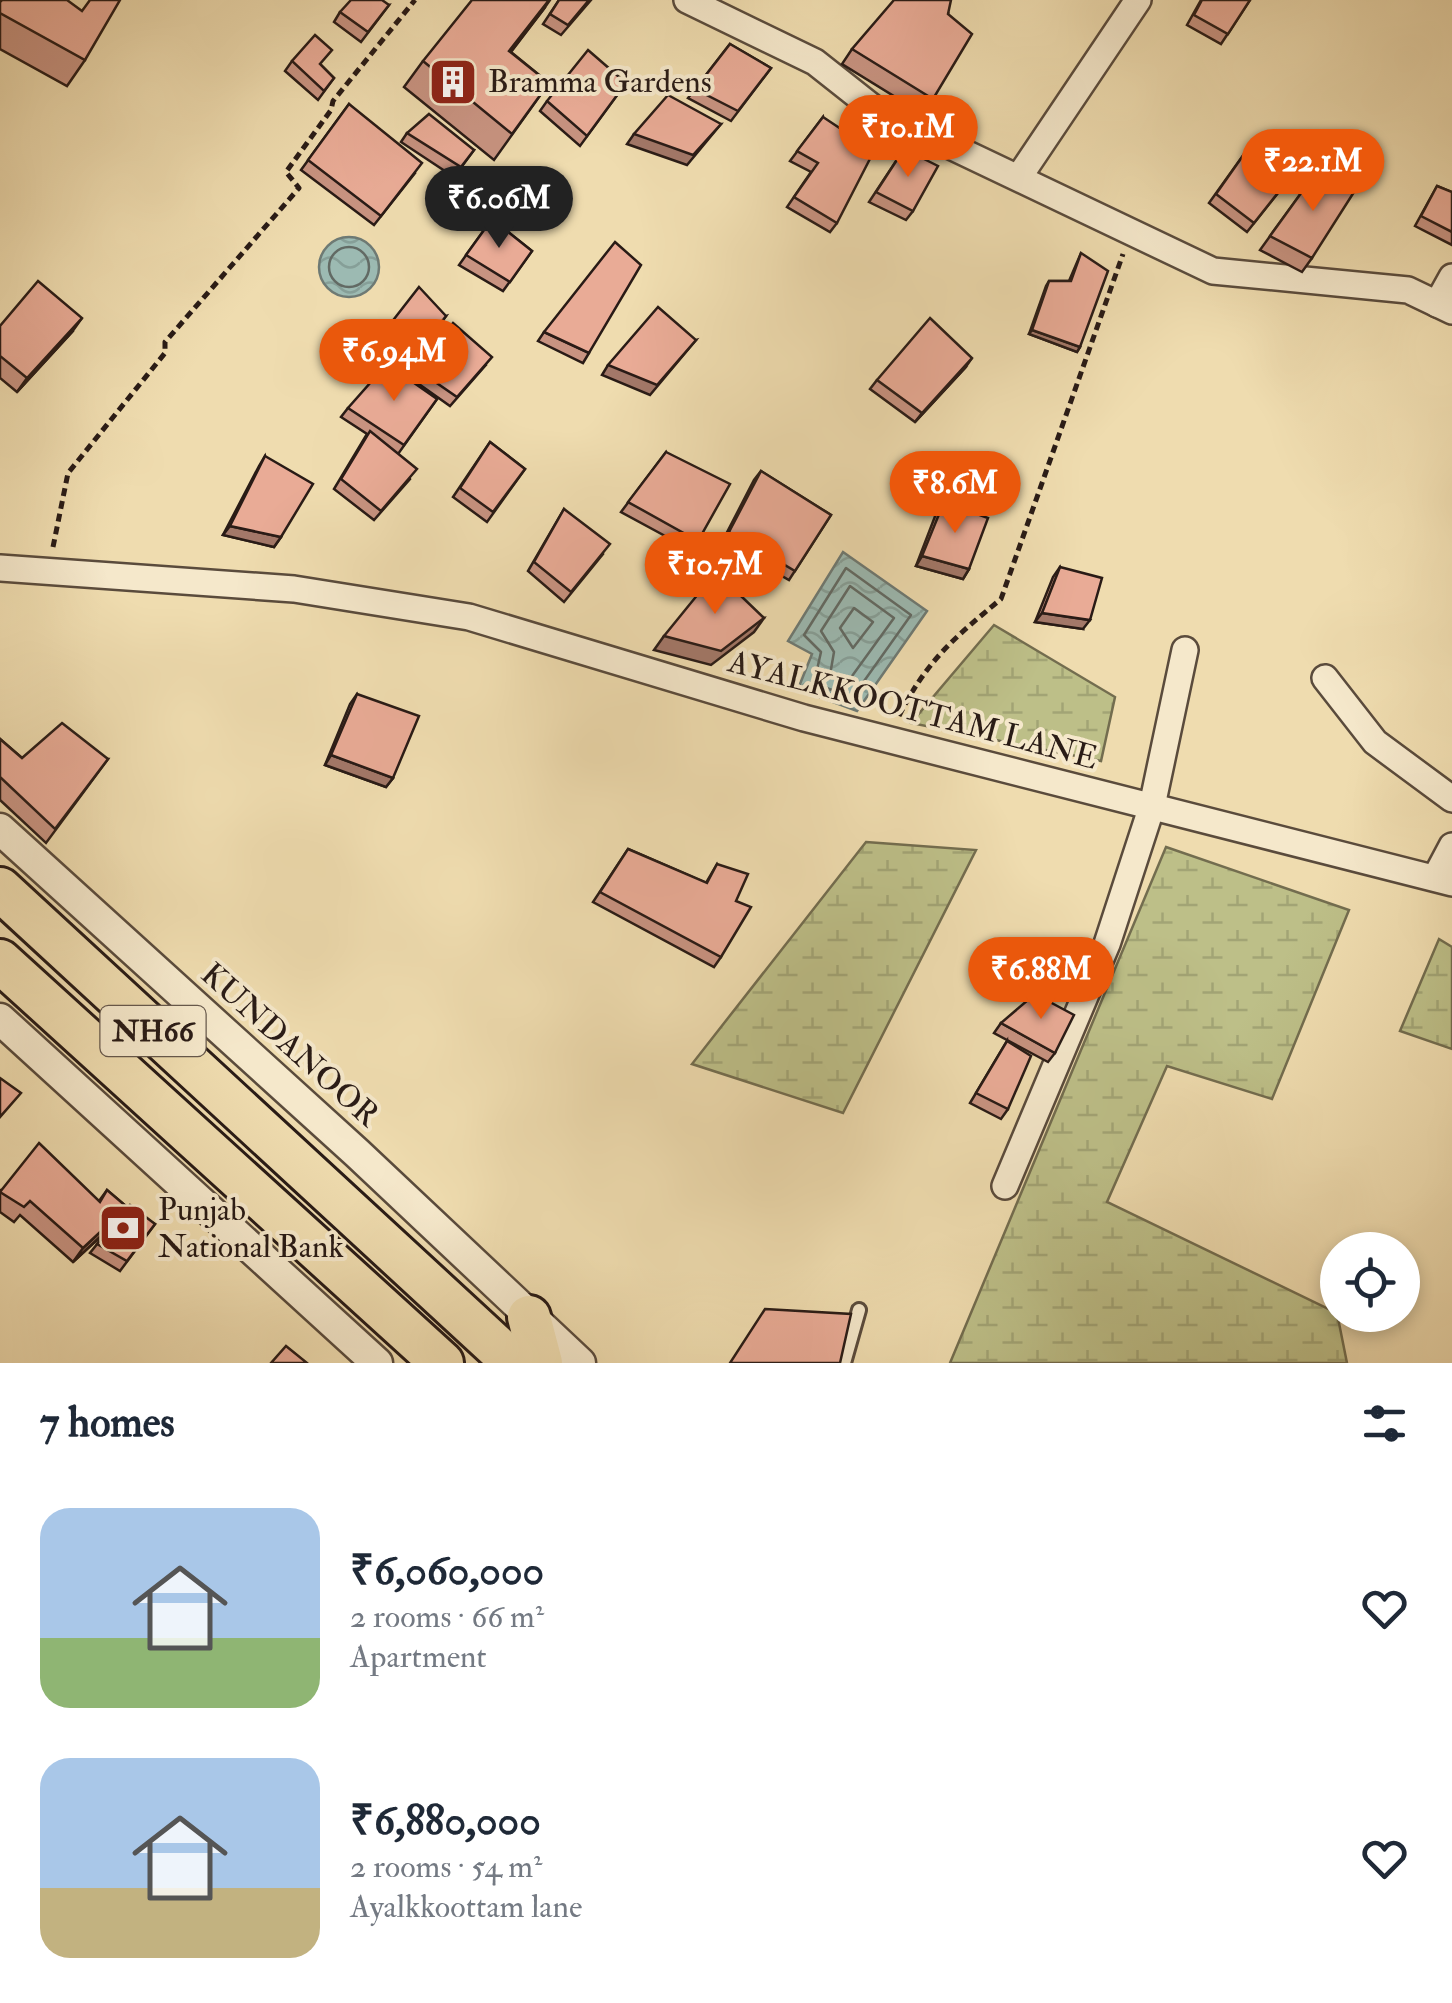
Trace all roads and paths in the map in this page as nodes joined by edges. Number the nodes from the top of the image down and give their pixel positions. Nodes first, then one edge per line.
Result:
1 (415, 0) edge
2 (1138, 0) edge
3 (696, 2) edge
4 (1019, 177) junction
5 (1131, 232) junction
6 (1452, 276) edge
7 (1445, 307) edge
8 (0, 568) edge
9 (48, 571) junction
10 (1186, 650) dead end
11 (1325, 678) dead end
12 (887, 738) junction
13 (1452, 798) edge
14 (1152, 806) junction
15 (0, 829) edge
16 (1452, 846) edge
17 (1444, 880) edge
18 (0, 888) edge
19 (0, 961) edge
20 (0, 1019) edge
21 (1005, 1186) dead end
22 (859, 1310) dead end
23 (529, 1317) junction
24 (371, 1361) edge
25 (442, 1363) edge
26 (514, 1363) edge
27 (541, 1363) edge
28 (580, 1363) edge
29 (844, 1363) edge

1 - 9 path
2 - 4 street
3 - 4 street
4 - 5 street
5 - 7 street
5 - 12 path
6 - 7 street
8 - 9 street, AYALKKOOTTAM LANE
9 - 12 street, AYALKKOOTTAM LANE
10 - 14 street
11 - 13 street
12 - 14 street, AYALKKOOTTAM LANE
14 - 17 street, AYALKKOOTTAM LANE
14 - 21 street
15 - 23 street, KUNDANOOR
16 - 17 street
18 - 26 highway, NH66
19 - 25 highway, NH66
20 - 24 street
22 - 29 lane
23 - 27 highway
23 - 28 street, KUNDANOOR

